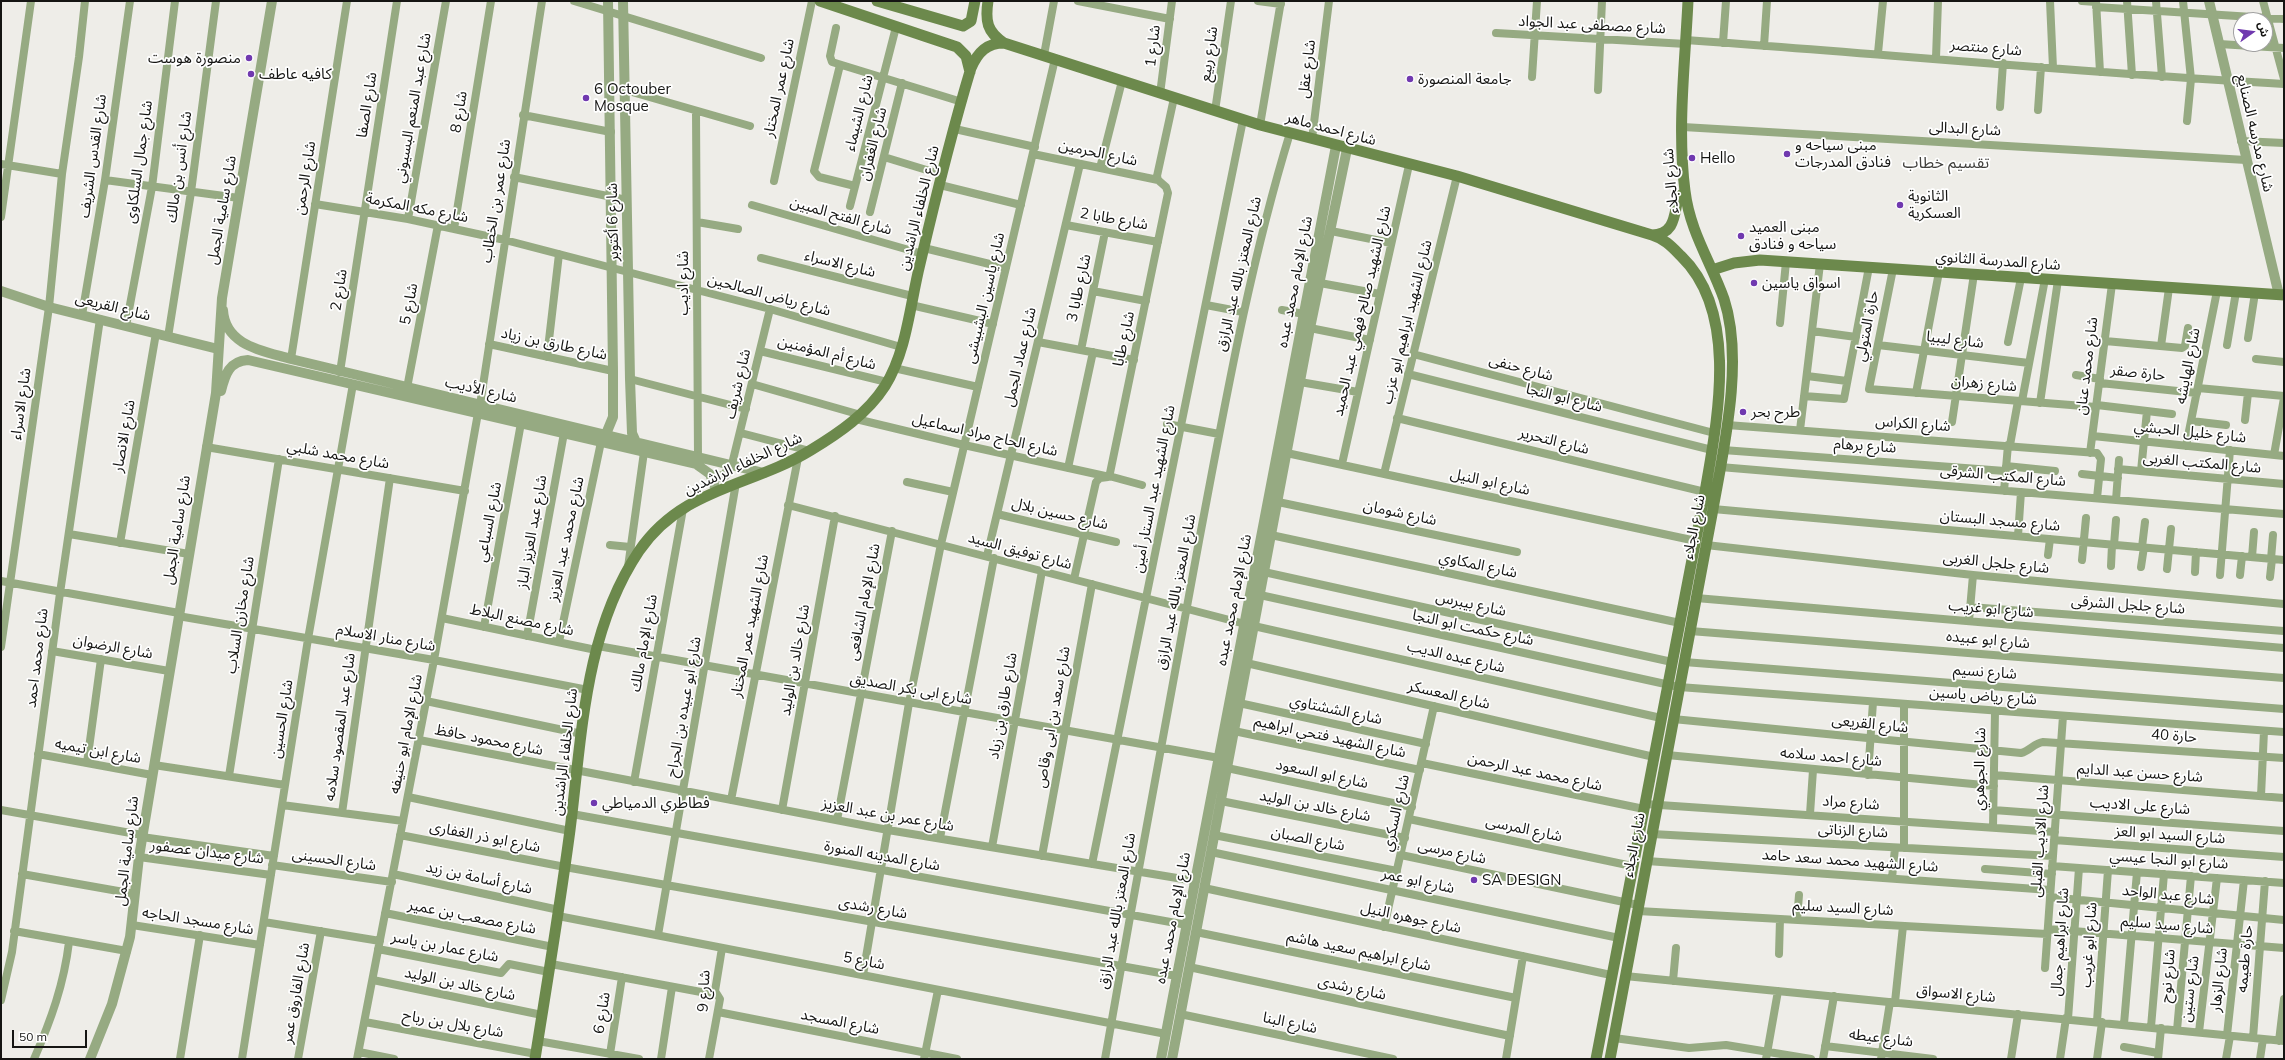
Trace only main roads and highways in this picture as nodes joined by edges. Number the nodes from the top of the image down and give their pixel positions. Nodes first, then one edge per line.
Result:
1 (820, 1) edge
2 (877, 1) edge
3 (975, 1) edge
4 (988, 1) edge
5 (1688, 1) edge
6 (894, 4) edge
7 (1004, 43) junction
8 (970, 73) junction
9 (1685, 192) junction
10 (1652, 235) junction
11 (1676, 251) joint
12 (1712, 270) junction
13 (2282, 295) edge
14 (1731, 332) junction
15 (1718, 335) junction
16 (1718, 450) junction
17 (536, 1056) edge
18 (1596, 1059) edge
19 (1610, 1059) edge

1 - 8 main road
2 - 6 main road
3 - 6 main road
4 - 7 main road, شارع احمد ماهر
5 - 9 main road, شارع الجلاء
7 - 8 main road, شارع الخلفاء الراشدين
7 - 10 main road, شارع احمد ماهر
8 - 17 main road, شارع الخلفاء الراشدين
9 - 10 main road
9 - 12 main road, شارع الجلاء
10 - 11 main road, شارع احمد ماهر
11 - 15 main road, شارع الجلاء
12 - 13 main road, شارع المدرسة الثانوي
12 - 14 main road, شارع الجلاء
14 - 15 main road
14 - 16 main road, شارع الجلاء
15 - 16 main road, شارع الجلاء
16 - 18 main road, شارع الجلاء
16 - 19 main road, شارع الجلاء

